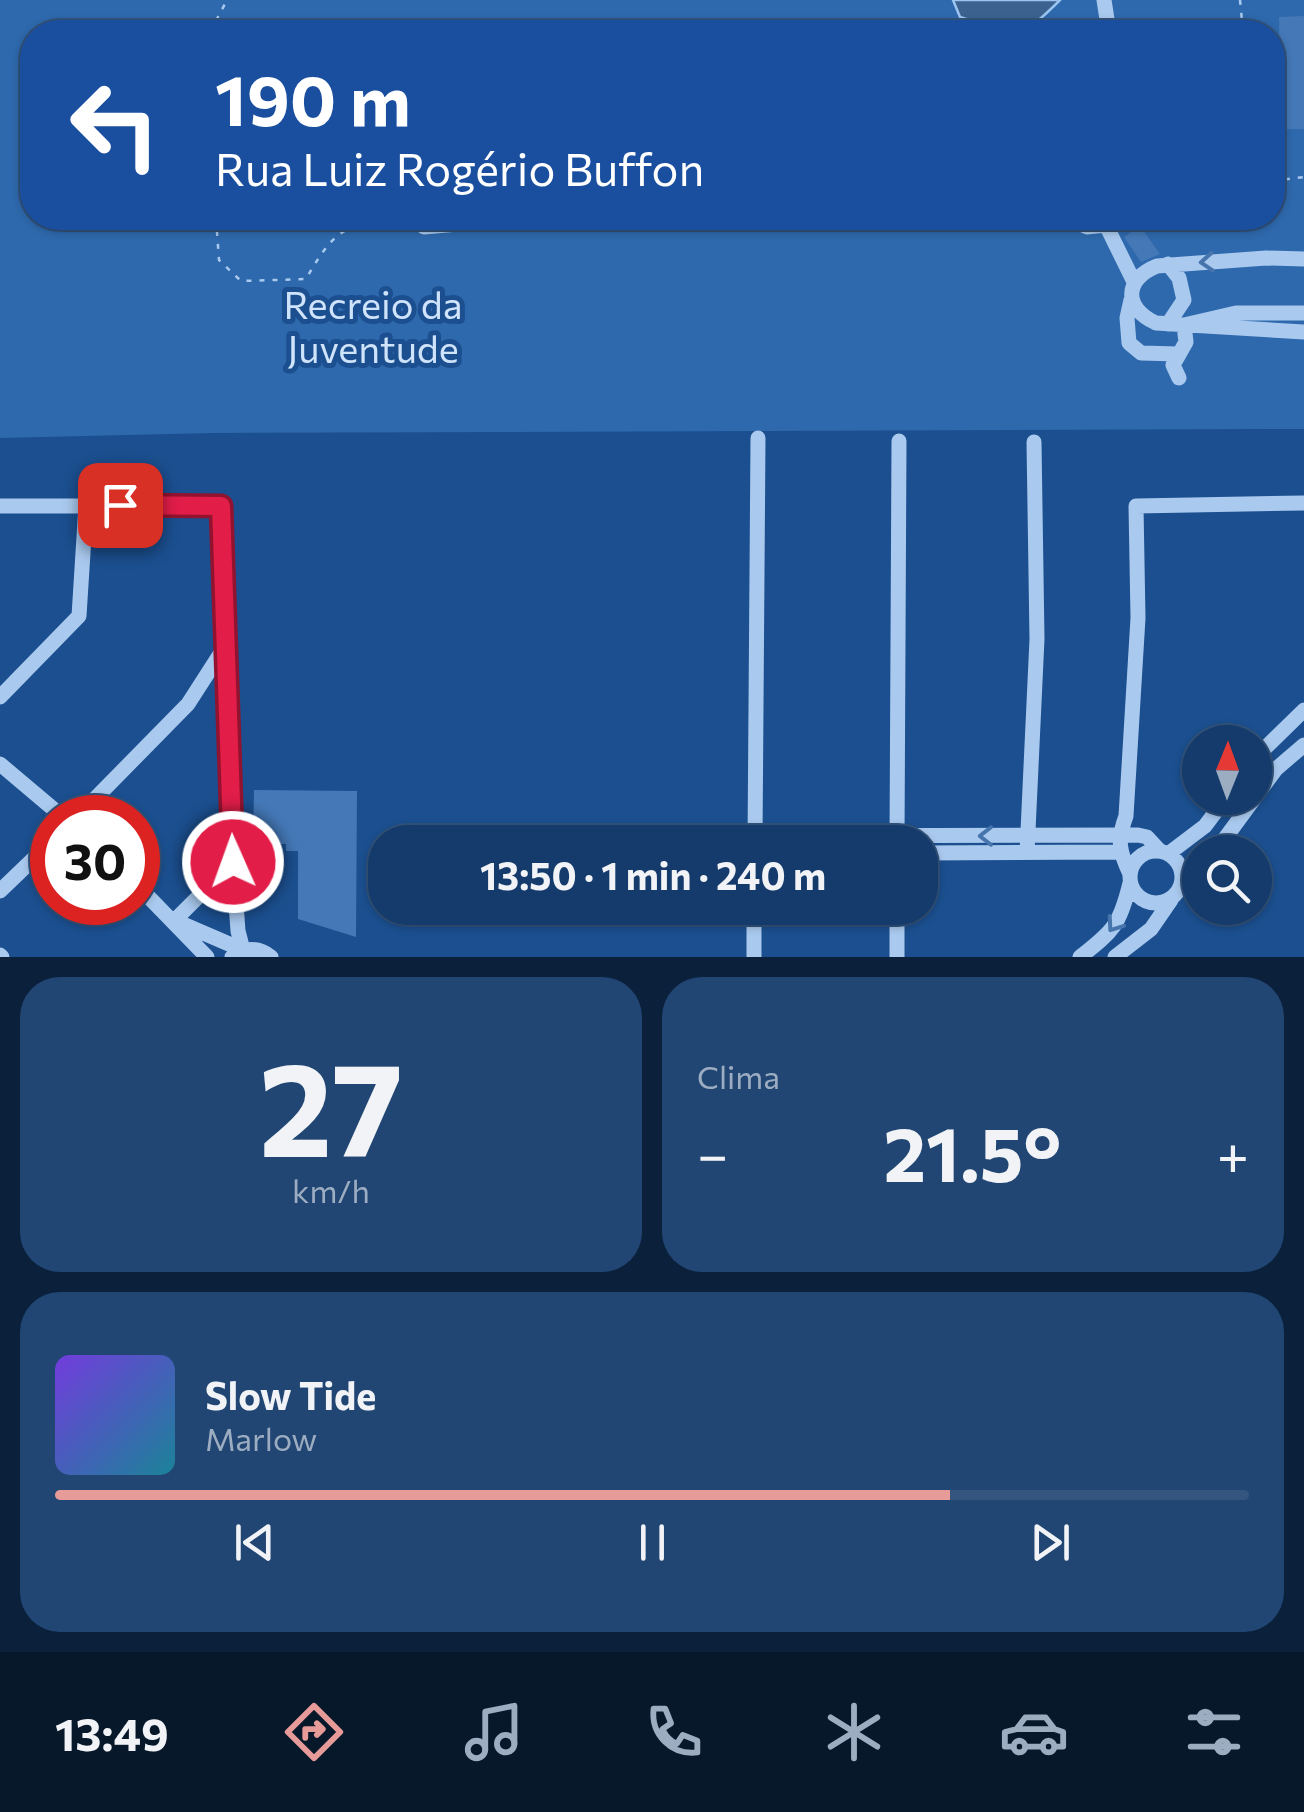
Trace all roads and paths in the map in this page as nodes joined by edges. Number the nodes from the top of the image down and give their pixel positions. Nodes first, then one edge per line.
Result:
1 (217, 230) edge
2 (349, 230) edge
3 (1112, 230) edge
4 (1304, 259) edge
5 (1168, 264) junction
6 (1133, 288) junction
7 (1304, 314) edge
8 (1176, 324) junction
9 (1304, 332) edge
10 (1178, 354) junction
11 (1179, 378) dead end
12 (758, 438) dead end
13 (899, 442) dead end
14 (1034, 442) dead end
15 (1304, 502) edge
16 (86, 504) junction
17 (0, 506) edge
18 (225, 646) junction
19 (0, 697) edge
20 (1304, 710) edge
21 (1272, 741) edge
22 (1304, 745) edge
23 (0, 764) edge
24 (37, 795) edge
25 (99, 795) edge
26 (1213, 815) edge
27 (755, 825) edge
28 (897, 825) edge
29 (1227, 835) edge
30 (938, 841) edge
31 (1028, 844) junction
32 (1119, 844) junction
33 (938, 852) edge
34 (1164, 852) junction
35 (30, 862) edge
36 (233, 862) junction
37 (1130, 878) junction
38 (1182, 884) joint
39 (0, 892) edge
40 (1172, 898) junction
41 (160, 907) edge
42 (174, 920) junction
43 (754, 925) edge
44 (897, 925) edge
45 (237, 954) edge
46 (207, 957) edge
47 (271, 957) edge
48 (754, 957) edge
49 (896, 957) edge
50 (1080, 957) edge
51 (1115, 957) edge

1 - 2 path
3 - 6 street
4 -> 5 street
5 - 6 street
5 - 8 street
6 - 8 street
6 - 10 street
7 - 8 street
8 - 9 street
8 - 10 street
10 - 11 street
12 - 27 street
13 - 28 street
14 - 31 street
15 - 32 street
16 - 17 street
16 - 18 street
16 - 19 street
18 - 25 street
18 - 36 street
20 - 21 street
22 - 29 street
23 - 24 street
26 - 34 street
31 -> 30 street
31 - 32 street
31 - 33 street
32 - 34 street
32 - 37 street
34 - 37 street
34 - 38 street
35 - 39 street
36 - 42 street
36 - 45 street
37 - 40 street
37 -> 50 street
38 - 40 street
40 - 51 street
41 - 42 street
42 - 45 street
42 - 46 street
43 - 48 street
44 - 49 street
45 - 47 street

